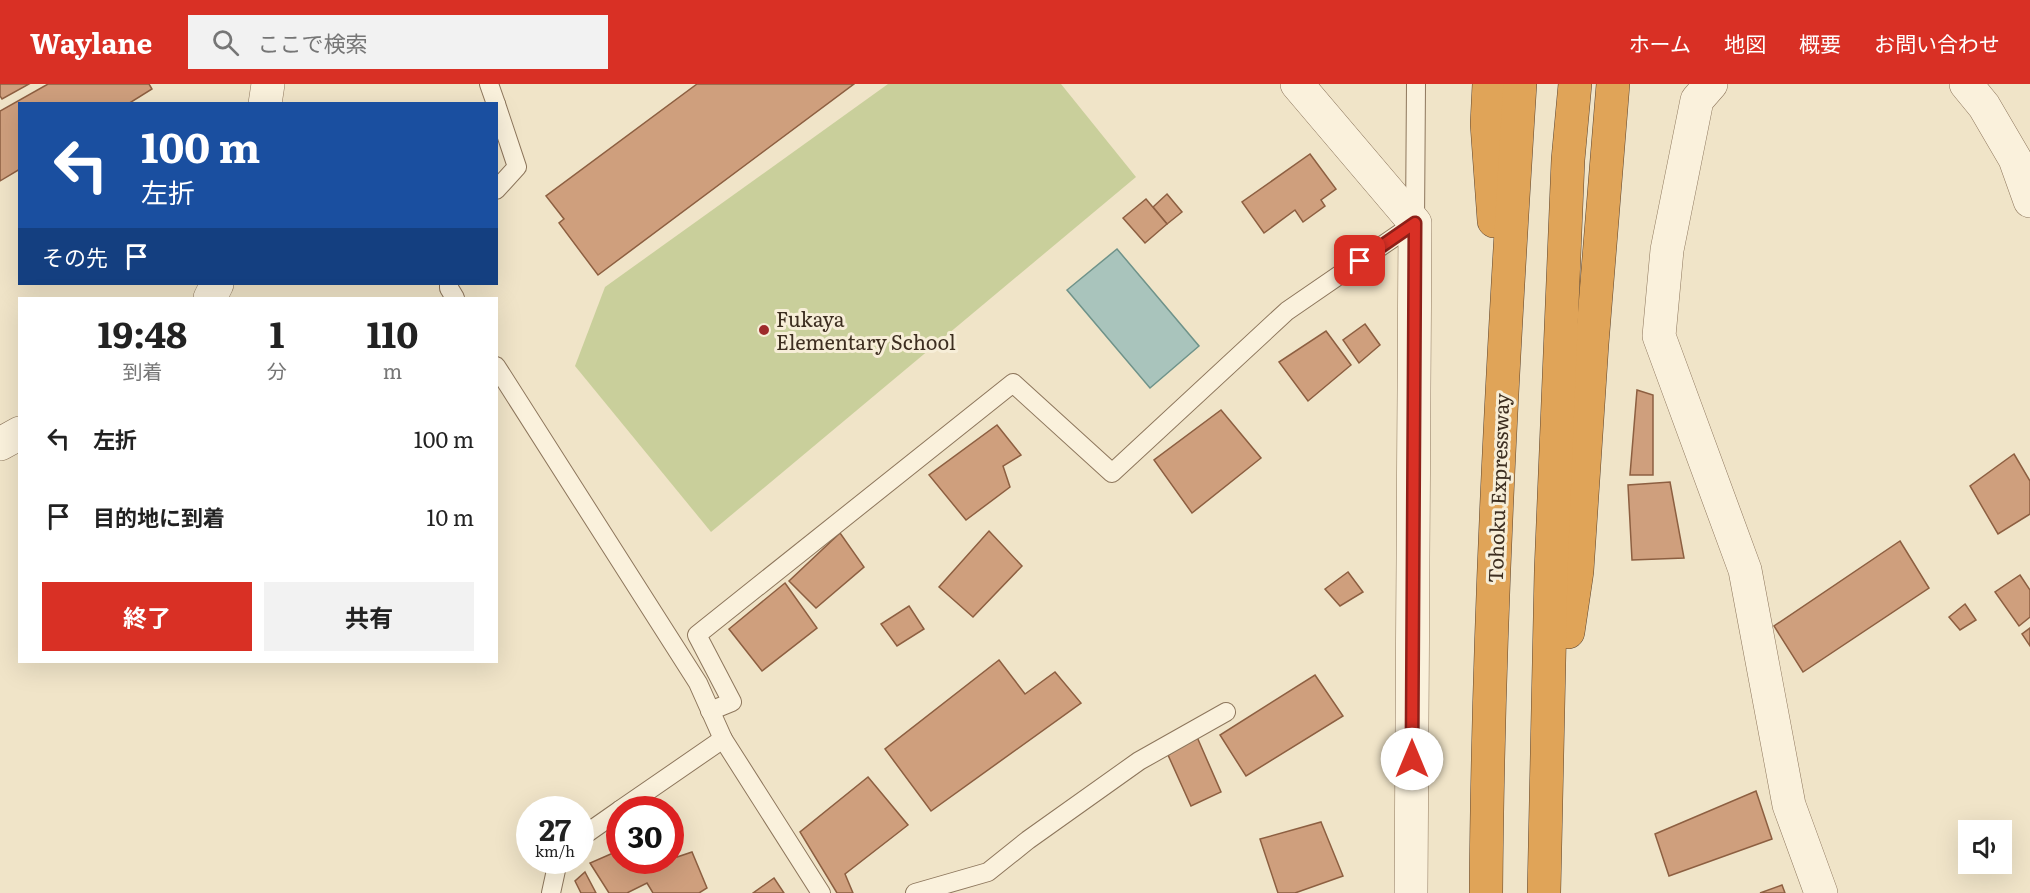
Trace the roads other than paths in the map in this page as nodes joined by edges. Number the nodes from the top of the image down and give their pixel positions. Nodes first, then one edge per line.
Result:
1 (268, 84) edge
2 (489, 84) edge
3 (1297, 84) edge
4 (1416, 84) edge
5 (1489, 84) edge
6 (1520, 84) edge
7 (1575, 84) edge
8 (1613, 84) edge
9 (1711, 84) edge
10 (1966, 84) edge
11 (265, 102) edge
12 (495, 102) edge
13 (498, 110) edge
14 (498, 188) edge
15 (2030, 201) edge
16 (1415, 223) junction
17 (1503, 352) junction
18 (498, 369) edge
19 (18, 434) edge
20 (0, 444) edge
21 (710, 711) junction
22 (1226, 712) dead end
23 (723, 739) junction
24 (1547, 773) junction
25 (640, 796) edge
26 (555, 874) edge
27 (551, 893) edge
28 (821, 893) edge
29 (915, 893) edge
30 (1411, 893) edge
31 (1486, 893) edge
32 (1544, 893) edge
33 (1821, 893) edge

1 - 11 street
2 - 12 lane
3 - 16 street
4 - 16 lane
5 - 17 highway
6 - 17 highway, Tohoku Expressway
7 - 24 highway
8 - 24 highway
9 - 33 street
10 - 15 street
13 - 14 lane
16 - 21 lane
16 - 30 street
17 - 31 highway, Tohoku Expressway
18 - 21 lane
19 - 20 street
21 - 23 lane
22 - 29 lane
23 - 25 lane
23 - 28 lane
24 - 32 highway
26 - 27 lane

